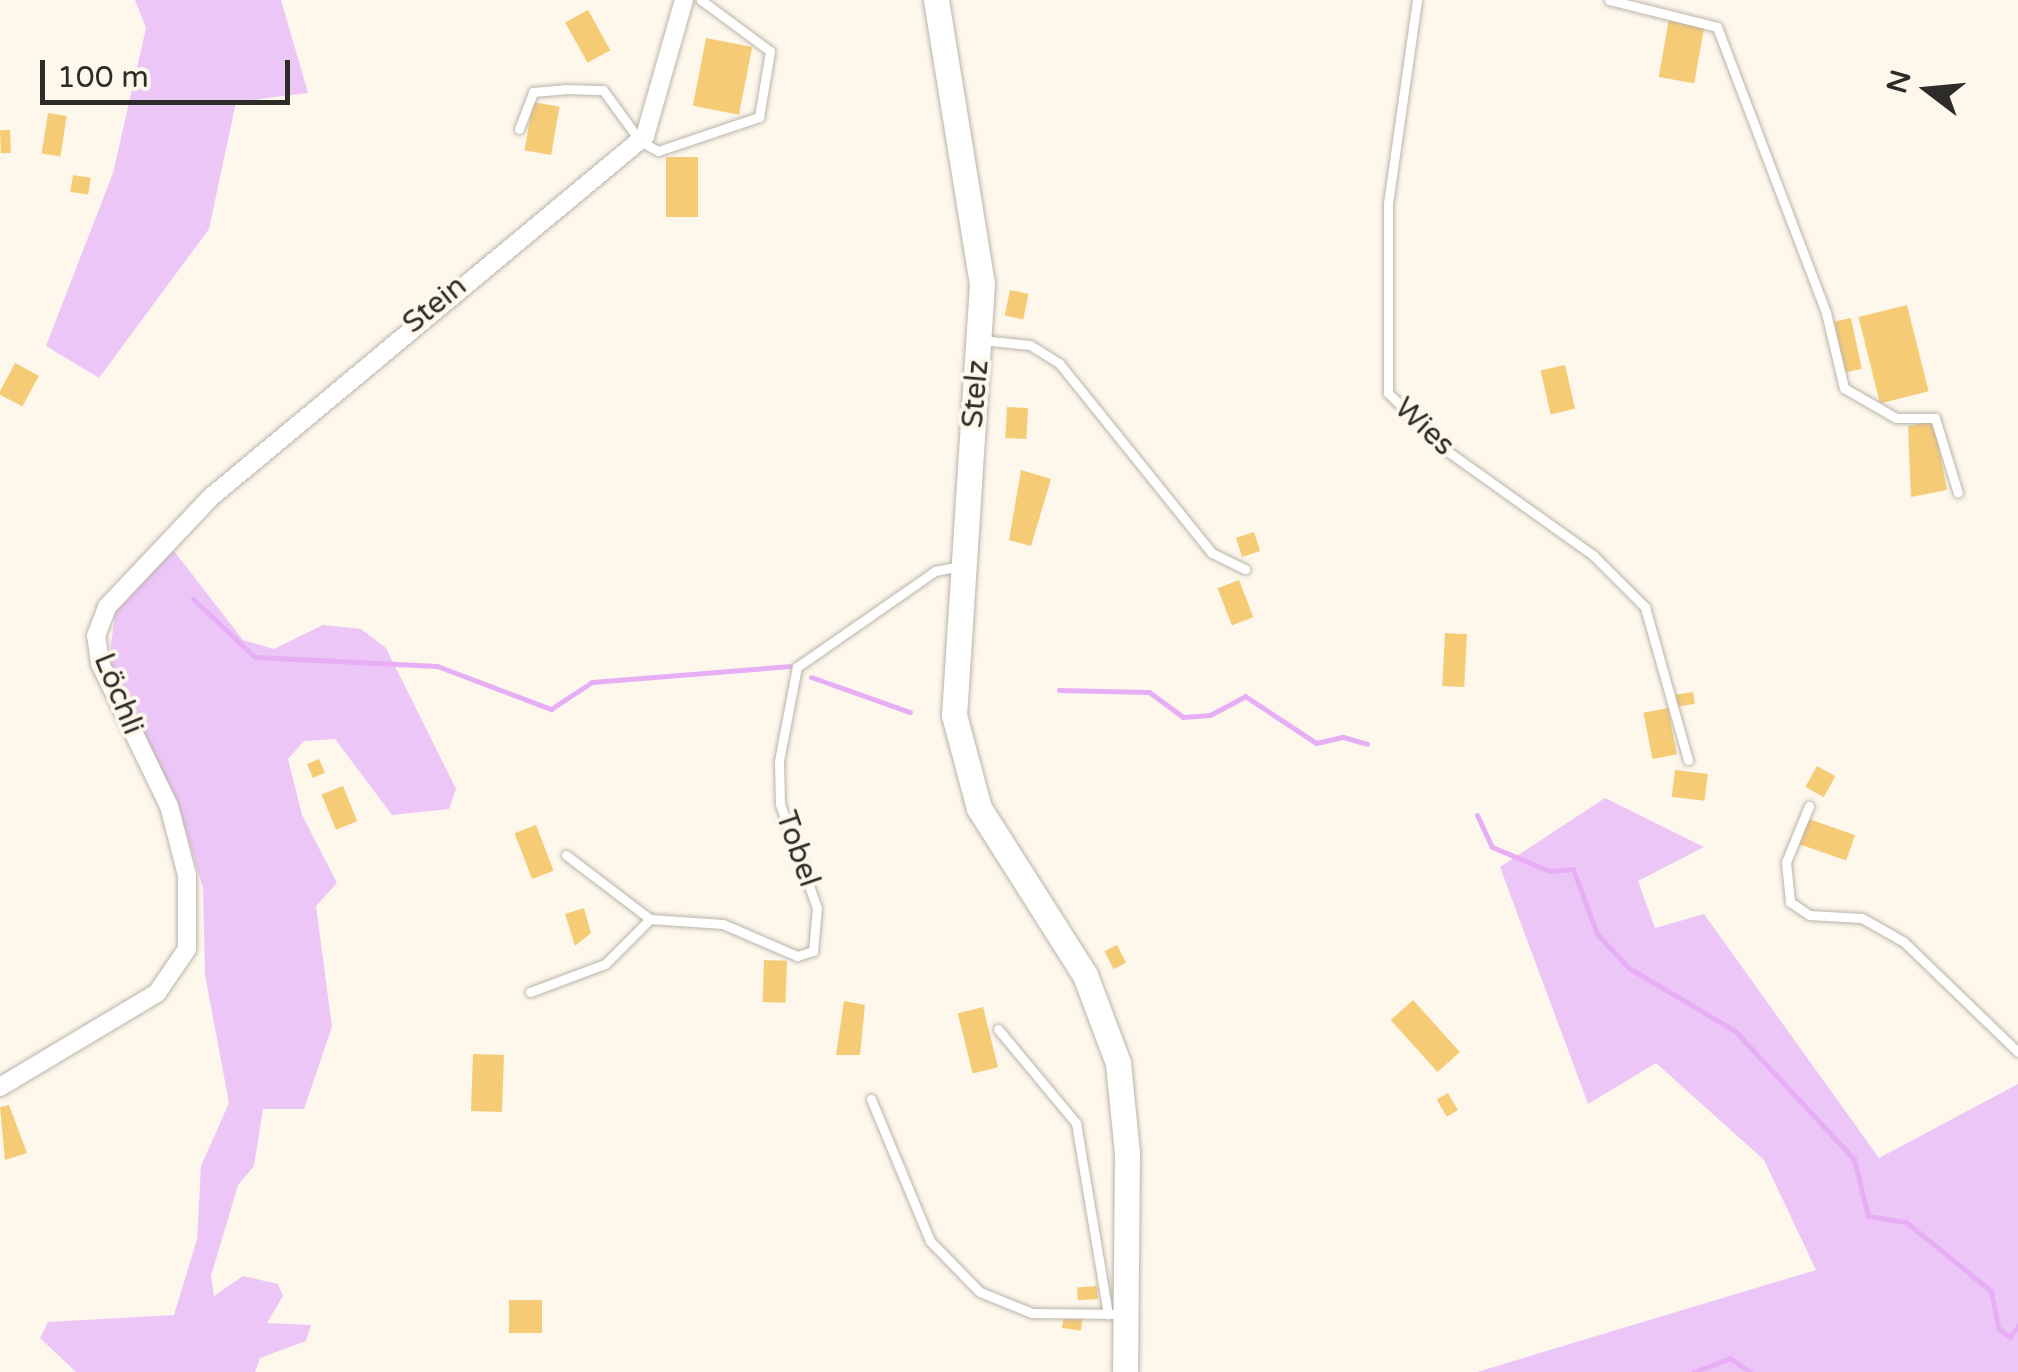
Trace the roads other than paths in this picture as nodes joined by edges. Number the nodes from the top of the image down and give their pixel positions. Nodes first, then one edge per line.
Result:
1 (684, 0) edge
2 (701, 0) edge
3 (936, 0) edge
4 (1417, 0) edge
5 (1609, 0) edge
6 (519, 129) dead end
7 (640, 141) junction
8 (981, 340) junction
9 (1958, 493) dead end
10 (961, 566) junction
11 (1245, 570) dead end
12 (130, 581) joint
13 (1688, 760) dead end
14 (1809, 806) dead end
15 (566, 855) dead end
16 (650, 920) junction
17 (530, 992) dead end
18 (998, 1029) dead end
19 (2018, 1052) edge
20 (0, 1088) edge
21 (871, 1099) dead end
22 (1116, 1314) junction
23 (1125, 1372) edge

1 - 7 street, Stein
2 - 7 lane
3 - 8 main road
4 - 13 lane, Wies
5 - 9 lane
6 - 7 lane
7 - 12 street, Stein
8 - 10 main road, Stelz
8 - 11 lane, Stelz
10 - 16 lane, Tobel
10 - 22 main road, Stelz
12 - 20 street, Löchli
14 - 19 lane
15 - 16 lane
16 - 17 lane
18 - 22 lane
21 - 22 lane
22 - 23 main road

